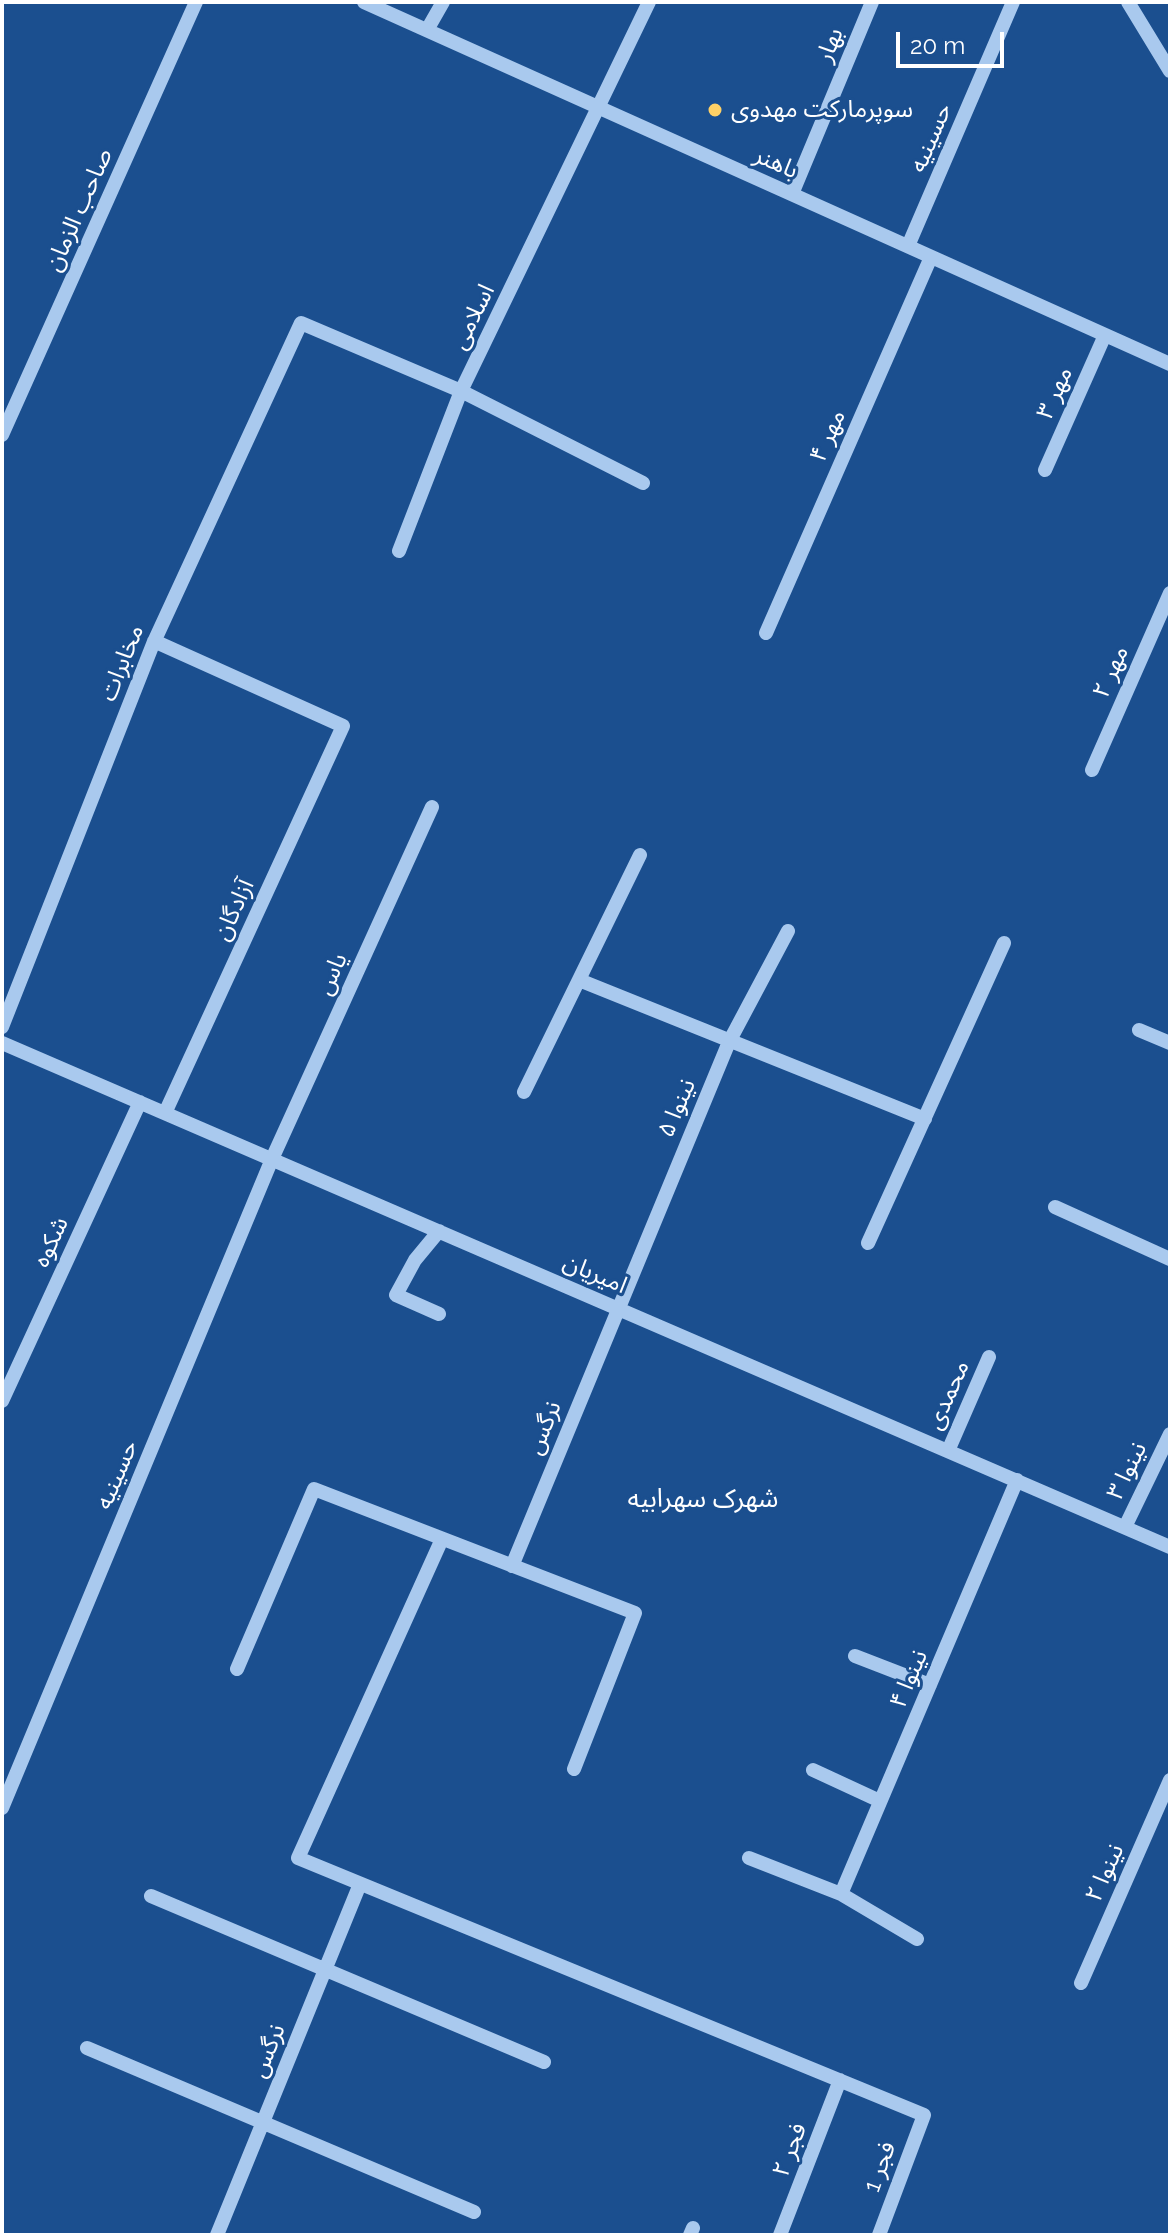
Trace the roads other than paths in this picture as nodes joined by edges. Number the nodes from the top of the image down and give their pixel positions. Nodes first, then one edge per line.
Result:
1 (196, 2) edge
2 (364, 2) edge
3 (443, 2) edge
4 (649, 2) edge
5 (872, 2) edge
6 (1013, 2) edge
7 (1128, 2) edge
8 (427, 30) junction
9 (1170, 71) edge
10 (598, 107) junction
11 (792, 194) junction
12 (908, 246) junction
13 (931, 257) junction
14 (1105, 335) junction
15 (1170, 364) edge
16 (461, 391) junction
17 (2, 435) edge
18 (1045, 470) dead end
19 (643, 483) dead end
20 (399, 551) dead end
21 (1170, 593) edge
22 (766, 633) dead end
23 (154, 641) junction
24 (1092, 770) dead end
25 (432, 807) dead end
26 (640, 855) dead end
27 (788, 931) dead end
28 (1004, 943) dead end
29 (579, 980) junction
30 (2, 1027) edge
31 (1139, 1030) dead end
32 (729, 1042) junction
33 (2, 1043) edge
34 (1170, 1043) edge
35 (524, 1092) dead end
36 (140, 1102) junction
37 (165, 1113) junction
38 (925, 1119) junction
39 (272, 1159) junction
40 (1055, 1207) dead end
41 (439, 1231) junction
42 (868, 1243) dead end
43 (1170, 1259) edge
44 (617, 1308) junction
45 (439, 1314) dead end
46 (989, 1357) dead end
47 (2, 1401) edge
48 (1170, 1434) edge
49 (948, 1451) junction
50 (1017, 1480) junction
51 (1125, 1527) junction
52 (442, 1539) junction
53 (1170, 1547) edge
54 (512, 1566) junction
55 (855, 1656) dead end
56 (237, 1669) dead end
57 (930, 1685) junction
58 (574, 1769) dead end
59 (813, 1770) dead end
60 (1170, 1780) edge
61 (880, 1801) junction
62 (2, 1808) edge
63 (749, 1858) dead end
64 (360, 1884) junction
65 (841, 1894) junction
66 (151, 1896) dead end
67 (917, 1939) dead end
68 (325, 1969) junction
69 (1081, 1983) dead end
70 (87, 2048) dead end
71 (544, 2062) dead end
72 (840, 2080) junction
73 (263, 2123) junction
74 (474, 2212) dead end
75 (217, 2235) edge
76 (780, 2235) edge
77 (879, 2235) edge

1 - 17 street, صاحب الزمان
2 - 8 street, باهنر
3 - 8 street
4 - 10 street, اسلامی
5 - 11 street, بهار
6 - 12 street, حسینیه
7 - 9 street
8 - 10 street, باهنر
10 - 11 street, باهنر
10 - 16 street, اسلامی
11 - 12 street, باهنر
12 - 13 street, باهنر
13 - 14 street, باهنر
13 - 22 street, مهر ۴
14 - 15 street, باهنر
14 - 18 street, مهر ۳
16 - 19 street
16 - 20 street, اسلامی
16 - 23 street, مخابرات
21 - 24 street, مهر ۲
23 - 30 street, مخابرات
23 - 37 street, آزادگان
25 - 39 street, یاس
26 - 29 street
27 - 32 street, نینوا ۵
28 - 38 street
29 - 32 street
29 - 35 street
31 - 34 street
32 - 38 street
32 - 44 street, نینوا ۵
33 - 36 street, امیریان
36 - 37 street, امیریان
36 - 47 street, شکوه
37 - 39 street, امیریان
38 - 42 street
39 - 41 street, امیریان
39 - 62 street, حسینیه
40 - 43 street
41 - 44 street, امیریان
41 - 45 street
44 - 49 street, امیریان
44 - 54 street, نرگس
46 - 49 street, محمدی
48 - 51 street, نینوا ۳
49 - 50 street, امیریان
50 - 51 street, امیریان
50 - 57 street, نینوا ۴
51 - 53 street, امیریان
52 - 54 street
52 - 56 street
52 - 64 street
54 - 58 street
55 - 57 street
57 - 61 street, نینوا ۴
59 - 61 street
60 - 69 street, نینوا ۲
61 - 65 street, نینوا ۴
63 - 65 street
64 - 68 street, نرگس
64 - 72 street
65 - 67 street
66 - 68 street
68 - 71 street
68 - 73 street, نرگس
70 - 73 street
72 - 76 street, فجر ۲
72 - 77 street, فجر 1
73 - 74 street
73 - 75 street, نرگس

